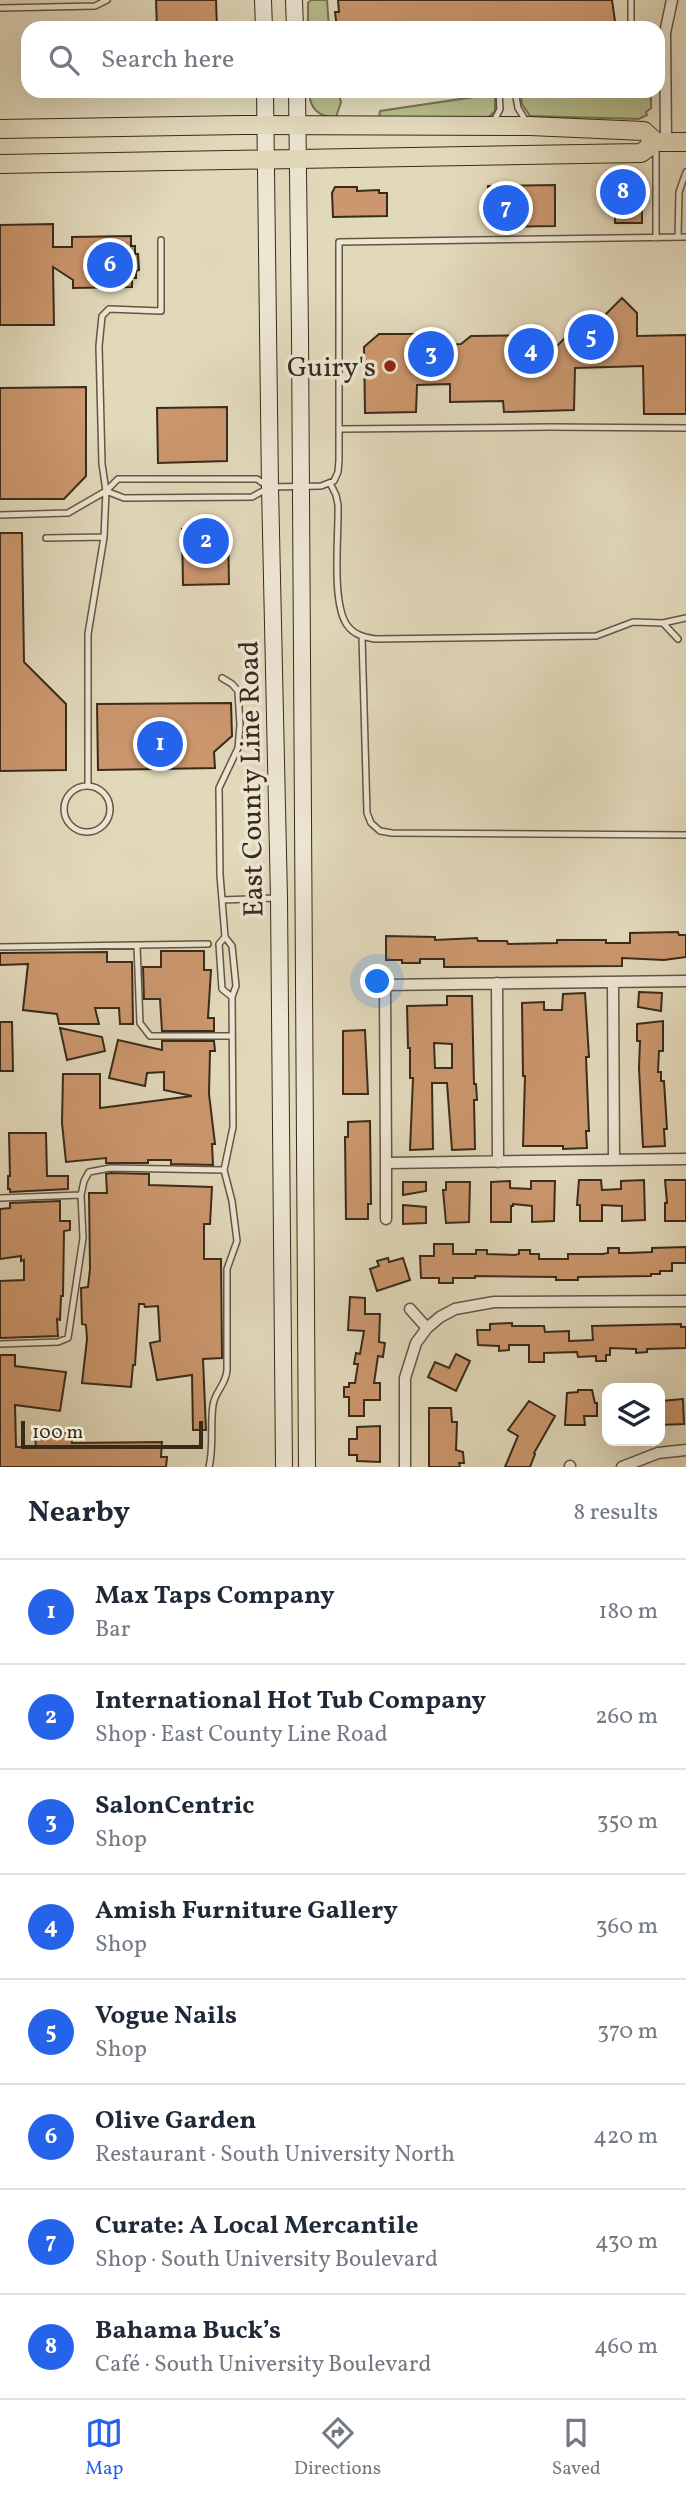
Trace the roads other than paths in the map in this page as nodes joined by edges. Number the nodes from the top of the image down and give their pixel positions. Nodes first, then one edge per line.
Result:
1 (107, 0) edge
2 (263, 0) edge
3 (294, 0) edge
4 (631, 0) edge
5 (672, 0) edge
6 (0, 8) edge
7 (264, 21) edge
8 (295, 21) edge
9 (631, 21) edge
10 (665, 33) edge
11 (265, 98) edge
12 (296, 98) edge
13 (499, 98) edge
14 (517, 98) edge
15 (663, 98) edge
16 (265, 126) junction
17 (489, 126) junction
18 (530, 126) junction
19 (297, 127) junction
20 (0, 129) edge
21 (661, 142) junction
22 (686, 142) edge
23 (267, 160) junction
24 (298, 160) junction
25 (0, 164) edge
26 (686, 172) edge
27 (678, 237) junction
28 (686, 237) edge
29 (656, 238) junction
30 (161, 240) dead end
31 (340, 429) junction
32 (686, 429) edge
33 (330, 483) junction
34 (301, 486) junction
35 (270, 487) junction
36 (106, 491) junction
37 (0, 515) edge
38 (104, 537) junction
39 (46, 538) dead end
40 (686, 618) edge
41 (663, 623) junction
42 (362, 637) junction
43 (677, 639) dead end
44 (222, 678) dead end
45 (88, 786) junction
46 (686, 835) edge
47 (279, 898) junction
48 (222, 900) junction
49 (225, 937) junction
50 (208, 944) dead end
51 (137, 946) junction
52 (0, 947) edge
53 (686, 981) edge
54 (613, 982) junction
55 (497, 983) junction
56 (232, 997) junction
57 (231, 1036) junction
58 (686, 1159) edge
59 (614, 1160) junction
60 (498, 1162) junction
61 (386, 1163) junction
62 (224, 1170) junction
63 (81, 1195) junction
64 (0, 1198) edge
65 (386, 1219) dead end
66 (686, 1301) edge
67 (410, 1309) dead end
68 (428, 1328) junction
69 (0, 1344) edge
70 (686, 1450) edge
71 (209, 1467) edge
72 (284, 1467) edge
73 (307, 1467) edge
74 (405, 1467) edge
75 (622, 1467) edge

1 - 6 lane
2 - 7 main road
3 - 8 main road
4 - 9 lane
5 - 10 street
11 - 16 main road, East County Line Road
12 - 19 main road, East County Line Road
13 - 17 lane
14 - 18 lane
15 - 21 street
16 - 19 main road
16 - 20 main road
16 - 23 main road, East County Line Road
17 - 18 main road
17 - 19 main road
18 - 21 main road
19 - 24 main road, East County Line Road
21 - 22 main road
21 - 24 main road
21 - 29 lane
23 - 24 main road
23 - 25 main road
23 - 35 main road, East County Line Road
24 - 34 main road, East County Line Road
26 - 27 lane
27 - 28 lane
27 - 29 lane
29 - 31 lane
30 - 36 lane
31 - 32 lane
31 - 33 lane
33 - 34 lane
33 - 42 lane
34 - 35 lane
34 - 73 main road, East County Line Road
35 - 36 lane
35 - 36 lane
35 - 47 main road, East County Line Road
36 - 37 lane
36 - 38 lane
38 - 39 lane
38 - 45 lane
40 - 41 lane
41 - 42 lane
41 - 43 lane
42 - 46 lane
44 - 48 lane
45 - 45 lane
47 - 48 lane
47 - 72 main road, East County Line Road
48 - 49 lane
49 - 56 lane
49 - 56 lane
50 - 51 lane
51 - 52 lane
51 - 57 lane
53 - 54 street
54 - 55 street
54 - 59 street
55 - 60 street
55 - 61 street
56 - 57 lane
57 - 62 lane
58 - 59 street
59 - 60 street
60 - 61 street
61 - 65 street
62 - 63 lane
62 - 71 lane
63 - 64 lane
63 - 69 lane
66 - 68 street
67 - 68 street
68 - 74 street
70 - 75 street

